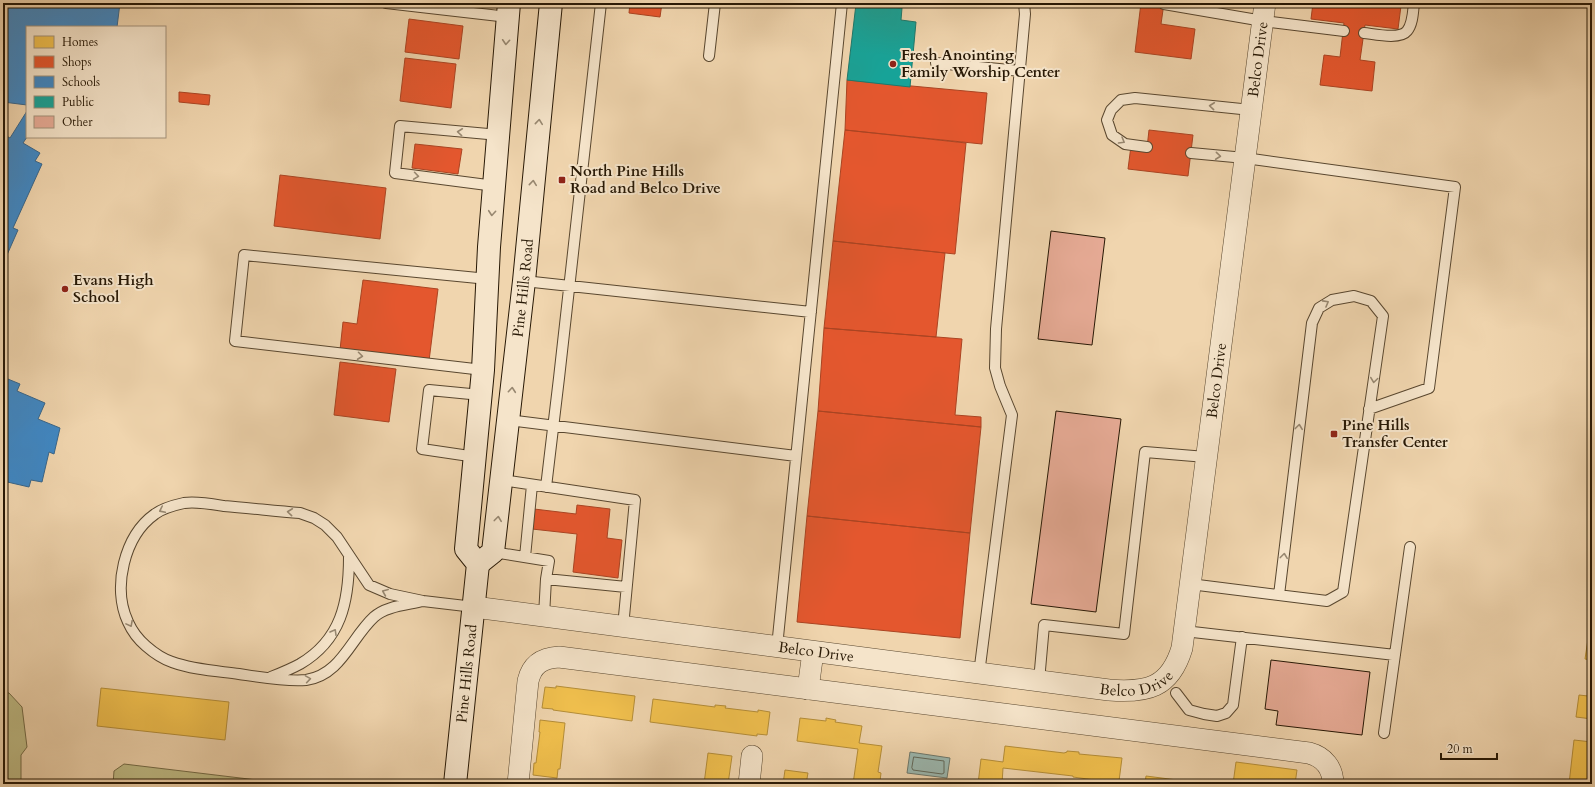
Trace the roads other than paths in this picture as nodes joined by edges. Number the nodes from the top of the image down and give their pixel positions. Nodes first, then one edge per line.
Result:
1 (386, 3) edge
2 (551, 3) edge
3 (601, 3) edge
4 (715, 3) edge
5 (842, 3) edge
6 (1024, 3) edge
7 (1414, 3) edge
8 (1164, 4) dead end
9 (509, 10) edge
10 (1264, 12) edge
11 (1344, 31) dead end
12 (1364, 33) dead end
13 (709, 56) dead end
14 (936, 63) dead end
15 (1020, 71) junction
16 (1251, 110) junction
17 (499, 135) junction
18 (1147, 146) dead end
19 (1191, 153) dead end
20 (1245, 158) junction
21 (495, 186) junction
22 (488, 279) junction
23 (524, 281) junction
24 (570, 285) junction
25 (811, 312) junction
26 (483, 370) junction
27 (480, 395) junction
28 (1369, 410) junction
29 (508, 420) junction
30 (554, 426) junction
31 (796, 456) junction
32 (476, 457) junction
33 (1206, 457) junction
34 (502, 480) junction
35 (532, 484) junction
36 (546, 487) junction
37 (1410, 547) dead end
38 (349, 555) junction
39 (525, 557) junction
40 (486, 558) junction
41 (546, 579) junction
42 (1190, 584) junction
43 (626, 587) junction
44 (1279, 595) junction
45 (423, 600) junction
46 (474, 607) junction
47 (544, 616) junction
48 (622, 627) junction
49 (1184, 631) junction
50 (1242, 637) junction
51 (777, 647) junction
52 (813, 652) junction
53 (1395, 656) junction
54 (979, 674) junction
55 (270, 678) junction
56 (1039, 681) junction
57 (808, 689) junction
58 (1176, 693) dead end
59 (1384, 734) dead end
60 (752, 756) dead end
61 (455, 784) edge
62 (518, 784) edge
63 (749, 784) edge
64 (1333, 784) edge

1 - 9 lane
23 -> 2 main road, Pine Hills Road
3 - 24 lane
4 - 13 lane
5 - 25 lane
6 - 15 lane
7 - 12 lane
8 - 10 lane
9 -> 17 main road
10 - 11 lane
10 - 16 street, Belco Drive
14 - 15 lane
15 - 54 lane
16 -> 18 lane
16 - 20 street, Belco Drive
17 - 21 main road
17 -> 21 lane
19 -> 20 lane
20 - 28 lane
20 - 33 street, Belco Drive
21 -> 22 main road
22 - 26 main road
22 -> 26 lane
23 - 24 lane
29 -> 23 main road, Pine Hills Road
24 - 25 lane
24 - 30 lane
25 - 31 lane
26 - 27 main road
27 - 32 main road
27 - 32 lane
28 - 44 lane
44 -> 28 lane
29 - 30 lane
29 - 34 main road, Pine Hills Road
30 - 31 lane
30 - 36 lane
31 - 51 lane
32 - 40 main road
33 - 42 street, Belco Drive
33 - 56 lane
34 - 35 lane
40 -> 34 main road, Pine Hills Road
35 - 36 lane
35 - 39 lane
36 - 43 lane
37 - 53 lane
45 -> 38 lane
55 -> 38 lane
38 -> 55 lane
39 - 40 lane
39 - 41 lane
40 - 46 main road, Pine Hills Road
41 - 43 lane
41 - 47 lane
42 - 44 lane
42 - 49 street, Belco Drive
43 - 48 lane
45 - 46 lane
55 -> 45 lane
46 - 47 street, Belco Drive
46 - 61 main road, Pine Hills Road
47 - 48 street, Belco Drive
48 - 51 street, Belco Drive
49 - 50 lane
49 - 56 street, Belco Drive
50 - 53 lane
50 - 58 lane
51 - 52 street, Belco Drive
52 - 54 street, Belco Drive
52 - 57 street
53 - 59 lane
54 - 56 street, Belco Drive
57 - 62 street
57 - 64 street
60 - 63 street

